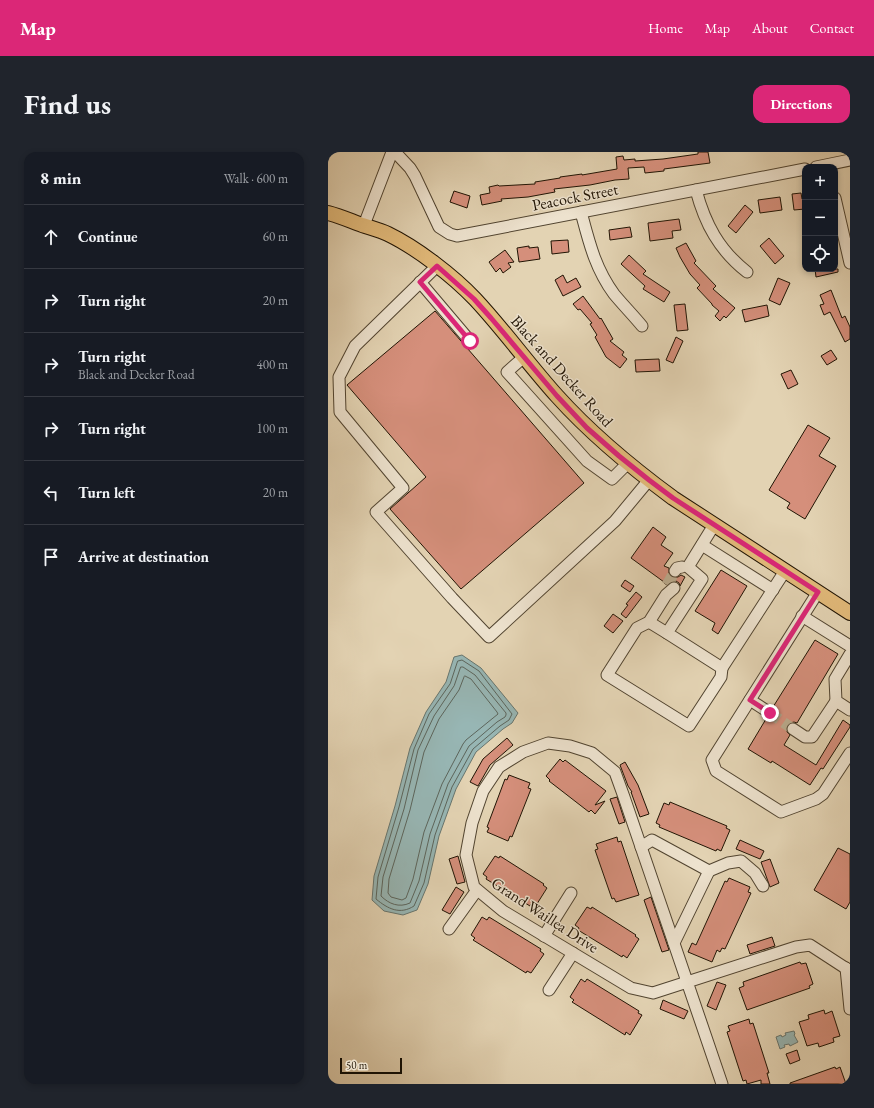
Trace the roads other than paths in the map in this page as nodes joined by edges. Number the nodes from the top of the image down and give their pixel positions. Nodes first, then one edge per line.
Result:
1 (394, 152) edge
2 (850, 160) edge
3 (835, 164) edge
4 (802, 170) edge
5 (696, 190) junction
6 (835, 200) edge
7 (581, 212) junction
8 (328, 213) edge
9 (364, 225) junction
10 (850, 263) edge
11 (437, 266) junction
12 (747, 272) dead end
13 (420, 282) junction
14 (642, 326) dead end
15 (470, 341) dead end
16 (524, 357) junction
17 (628, 463) junction
18 (649, 480) junction
19 (714, 525) junction
20 (702, 544) junction
21 (785, 571) junction
22 (669, 589) tunnel mouth
23 (773, 590) junction
24 (818, 592) junction
25 (850, 613) edge
26 (802, 616) junction
27 (649, 622) junction
28 (667, 633) junction
29 (850, 646) edge
30 (850, 654) edge
31 (722, 668) junction
32 (750, 700) junction
33 (836, 701) junction
34 (850, 710) edge
35 (770, 713) tunnel mouth
36 (793, 729) tunnel mouth
37 (850, 753) edge
38 (641, 847) junction
39 (709, 871) junction
40 (764, 886) dead end
41 (478, 890) junction
42 (571, 893) dead end
43 (450, 929) dead end
44 (544, 936) junction
45 (674, 944) junction
46 (573, 953) junction
47 (848, 970) edge
48 (687, 982) junction
49 (549, 990) dead end
50 (850, 1009) edge
51 (722, 1084) edge

1 - 7 street, Peacock Street
1 - 9 street
2 - 3 street
4 - 5 street, Peacock Street
5 - 7 street, Peacock Street
5 - 12 street
6 - 10 street
7 - 14 street
8 - 9 main road, Black and Decker Road
9 - 11 main road, Black and Decker Road
11 - 13 street
11 - 16 main road, Black and Decker Road
13 - 15 street
13 - 18 street
16 - 17 main road, Black and Decker Road
16 - 17 street
17 - 18 main road, Black and Decker Road
18 - 19 main road, Black and Decker Road
19 - 20 street
19 - 21 main road, Black and Decker Road
20 - 23 street
20 - 28 street
21 - 23 street
21 - 24 main road, Black and Decker Road
22 - 27 street
23 - 31 street
24 - 25 main road, Black and Decker Road
24 - 26 street
26 - 29 street
26 - 32 street
27 - 28 street
27 - 31 street
28 - 31 street
30 - 33 street
32 - 35 street
32 - 37 street
33 - 34 street
33 - 36 street
38 - 39 street
38 - 41 street, Grand Waillea Drive
38 - 45 street, Grand Waillea Drive
39 - 40 street
39 - 45 street
41 - 43 street
41 - 44 street, Grand Waillea Drive
42 - 44 street
44 - 46 street, Grand Waillea Drive
45 - 48 street, Grand Waillea Drive
46 - 48 street, Grand Waillea Drive
46 - 49 street
47 - 48 street, Grand Waillea Drive
47 - 50 street
48 - 51 street, Grand Waillea Drive

